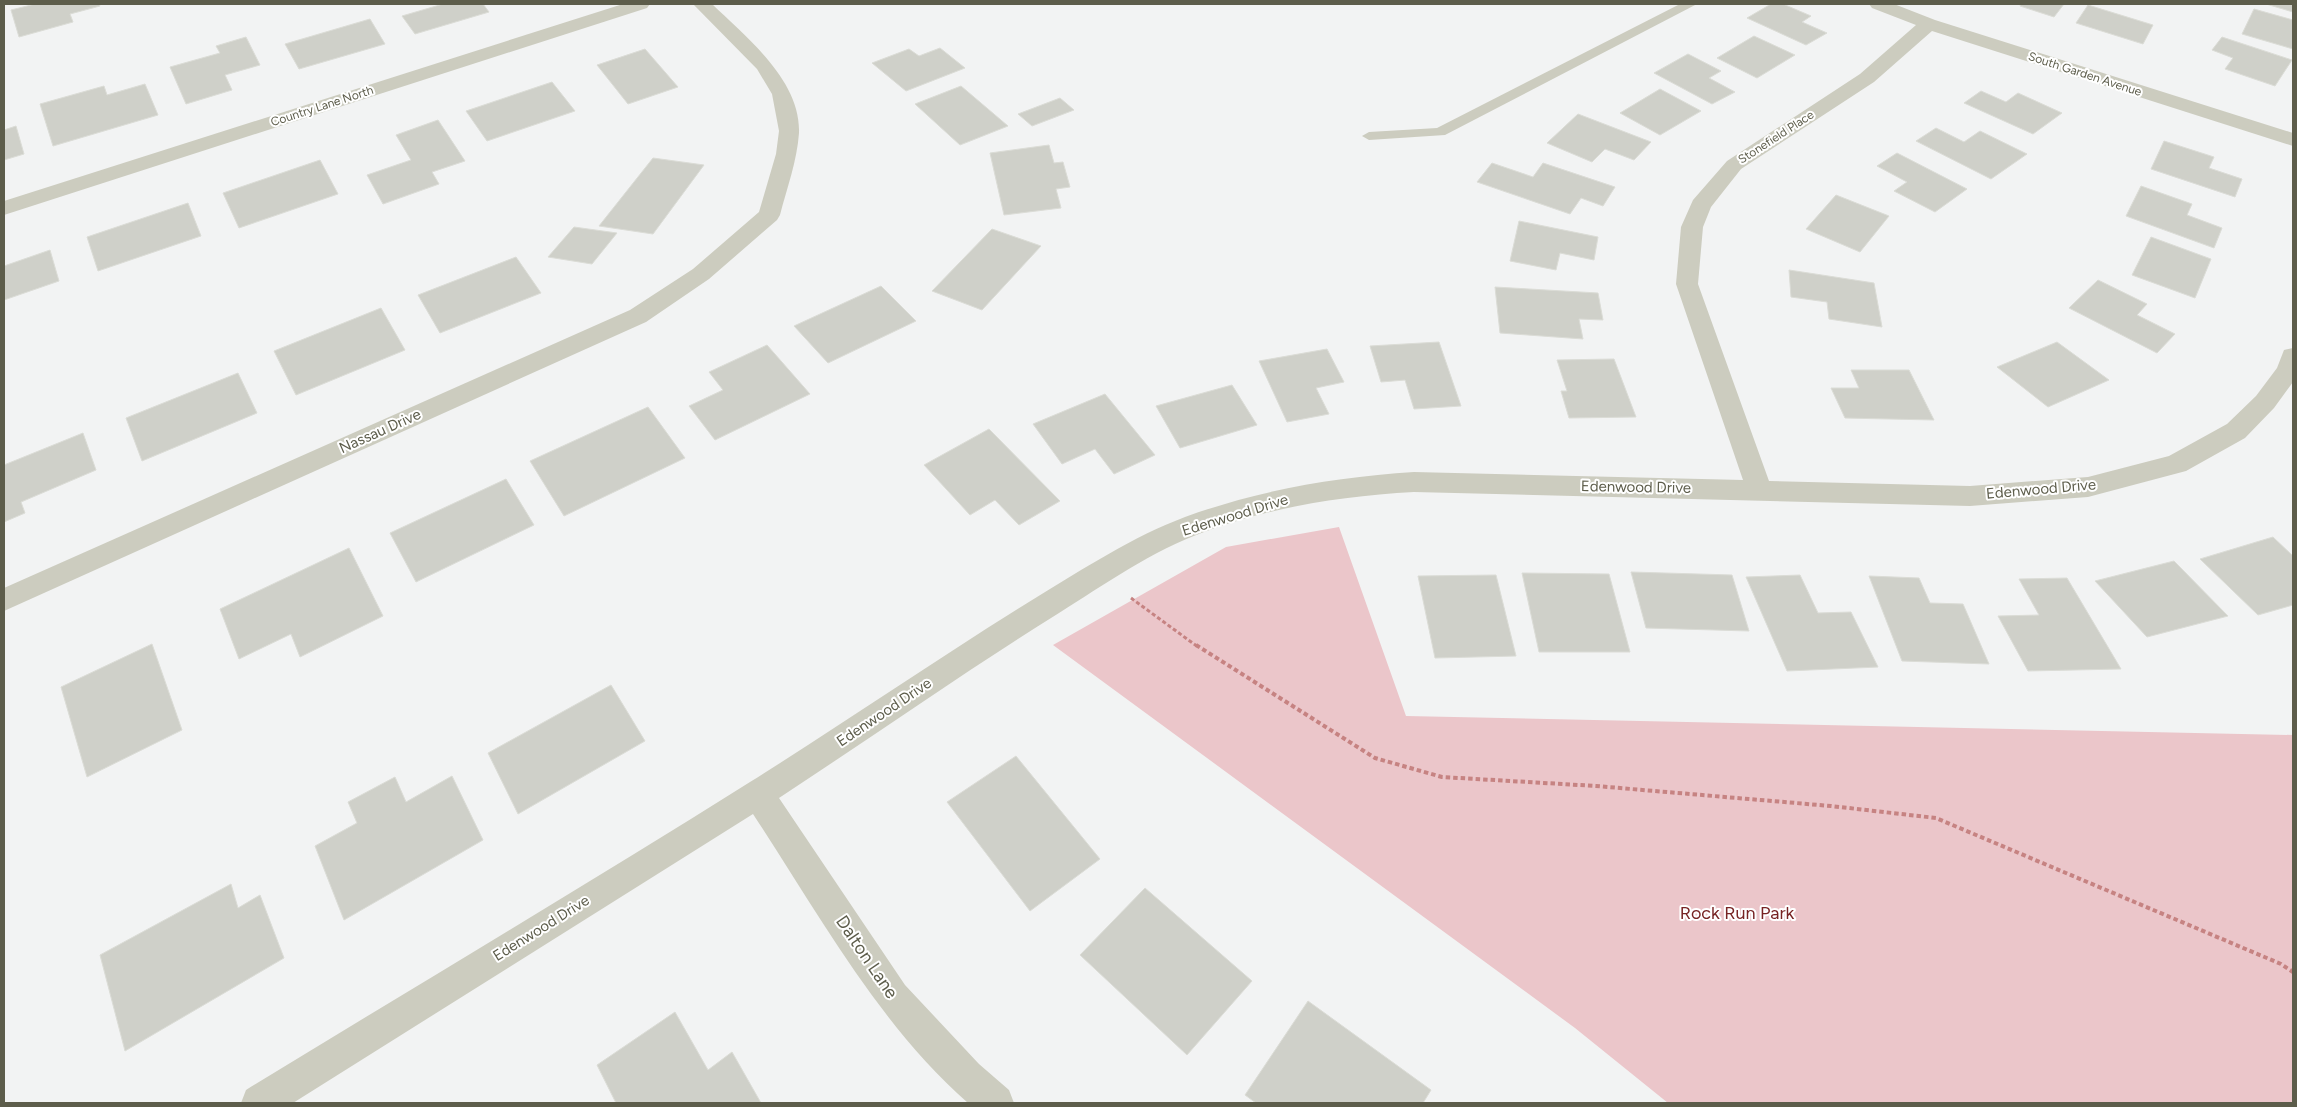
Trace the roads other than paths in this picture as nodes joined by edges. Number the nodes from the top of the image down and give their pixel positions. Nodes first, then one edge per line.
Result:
1 (641, 4) edge
2 (702, 4) edge
3 (1690, 4) edge
4 (1878, 4) edge
5 (1929, 24) junction
6 (1369, 136) dead end
7 (2293, 140) edge
8 (4, 208) edge
9 (2293, 356) edge
10 (1759, 489) junction
11 (4, 600) edge
12 (758, 794) junction
13 (259, 1103) edge
14 (996, 1103) edge

1 - 8 street, Country Lane North
2 - 11 street, Nassau Drive
3 - 6 lane
4 - 5 street, South Garden Avenue
5 - 7 street, South Garden Avenue
5 - 10 street, Stonefield Place
9 - 10 street, Edenwood Drive
10 - 12 street, Edenwood Drive
12 - 13 street, Edenwood Drive
12 - 14 street, Dalton Lane

